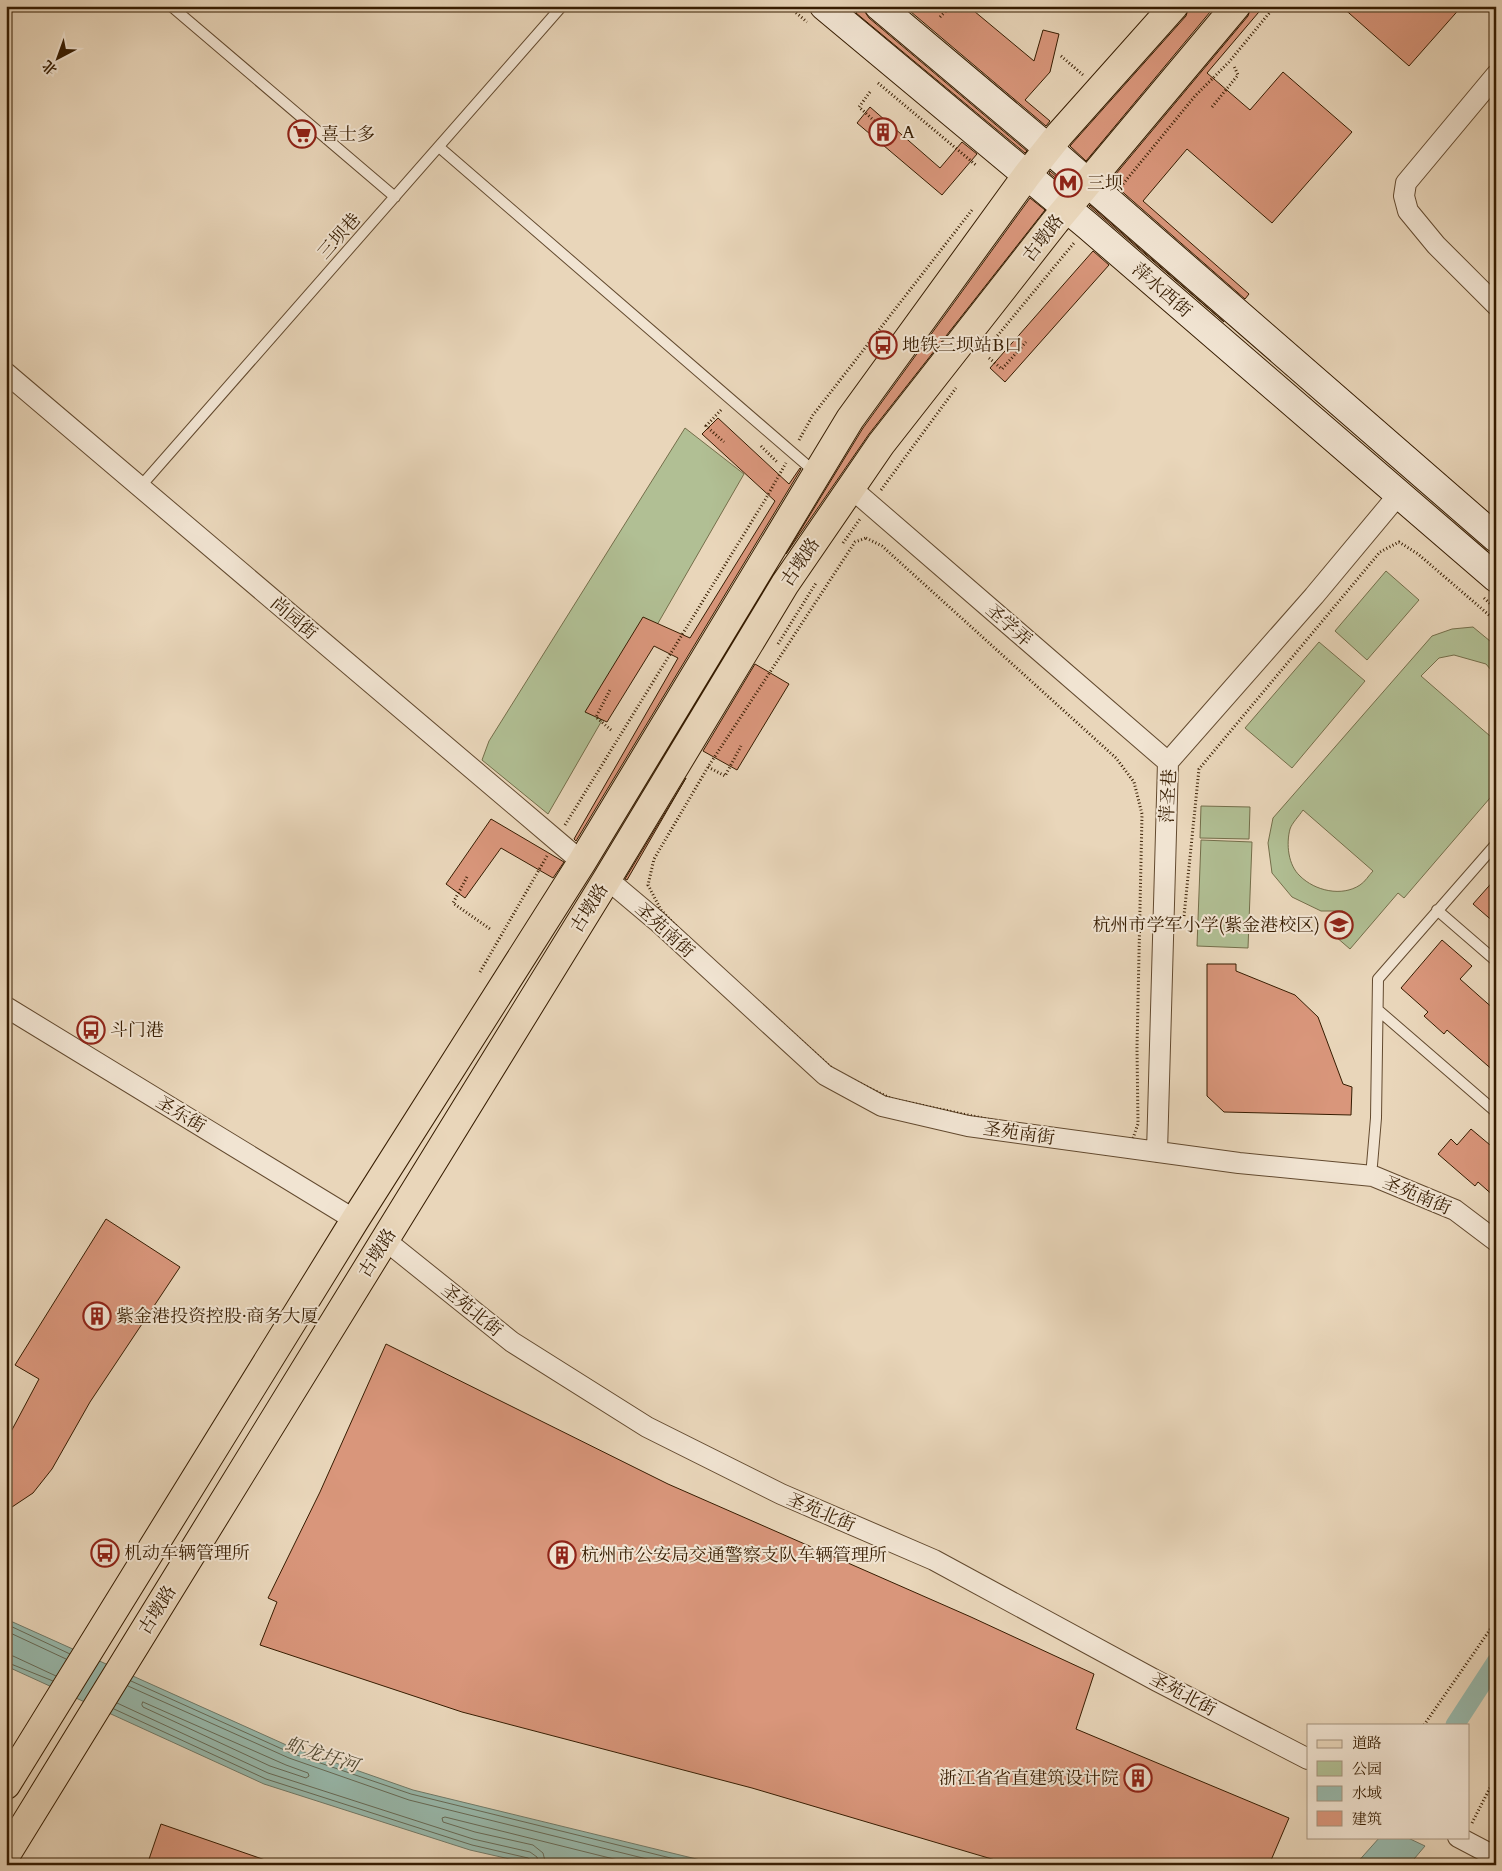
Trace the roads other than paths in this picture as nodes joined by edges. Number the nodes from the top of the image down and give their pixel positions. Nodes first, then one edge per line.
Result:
1 (171, 6) edge
2 (562, 6) edge
3 (824, 6) edge
4 (879, 6) edge
5 (1174, 6) edge
6 (1236, 6) edge
7 (1496, 75) edge
8 (439, 147) junction
9 (1049, 149) junction
10 (1027, 175) junction
11 (1087, 183) junction
12 (395, 197) junction
13 (1066, 208) junction
14 (1496, 305) edge
15 (6, 373) edge
16 (817, 474) junction
17 (140, 487) junction
18 (1398, 494) junction
19 (860, 497) junction
20 (1496, 538) edge
21 (1496, 578) edge
22 (1168, 762) junction
23 (1496, 844) edge
24 (582, 862) junction
25 (607, 879) junction
26 (1437, 910) junction
27 (1496, 961) edge
28 (6, 1008) edge
29 (1378, 1010) junction
30 (1496, 1112) edge
31 (1157, 1152) junction
32 (1372, 1165) dead end
33 (355, 1220) junction
34 (385, 1240) junction
35 (1496, 1242) edge
36 (1307, 1758) edge
37 (6, 1786) edge
38 (1460, 1838) edge
39 (6, 1855) edge
40 (1496, 1857) edge

1 - 12 lane
2 - 8 lane, 三坝巷
3 - 10 main road, 萍水西街
4 - 9 main road, 萍水西街
5 - 9 main road, 古墩路
6 - 11 main road, 古墩路
7 - 14 street
8 - 12 lane, 三坝巷
8 - 16 lane
9 - 10 main road, 古墩路
9 - 11 main road, 萍水西街
10 - 13 main road, 萍水西街
10 - 16 main road, 古墩路
11 - 13 main road, 古墩路
11 - 20 main road, 萍水西街
12 - 17 lane, 三坝巷
13 - 18 main road, 萍水西街
13 - 19 main road, 古墩路
15 - 17 street, 尚园街
16 - 24 main road, 古墩路
17 - 24 street, 尚园街
18 - 21 main road, 萍水西街
18 - 22 street, 萍圣巷
19 - 22 street, 圣学弄
19 - 25 main road, 古墩路
22 - 31 street, 萍圣巷
23 - 26 lane
24 - 33 main road, 古墩路
25 - 31 street, 圣苑南街
25 - 34 main road, 古墩路
26 - 27 lane
26 - 29 lane
28 - 33 street, 圣东街
29 - 30 lane
29 - 32 lane
31 - 35 street, 圣苑南街
33 - 37 main road, 古墩路
34 - 36 street, 圣苑北街
34 - 39 main road, 古墩路
38 - 40 street

